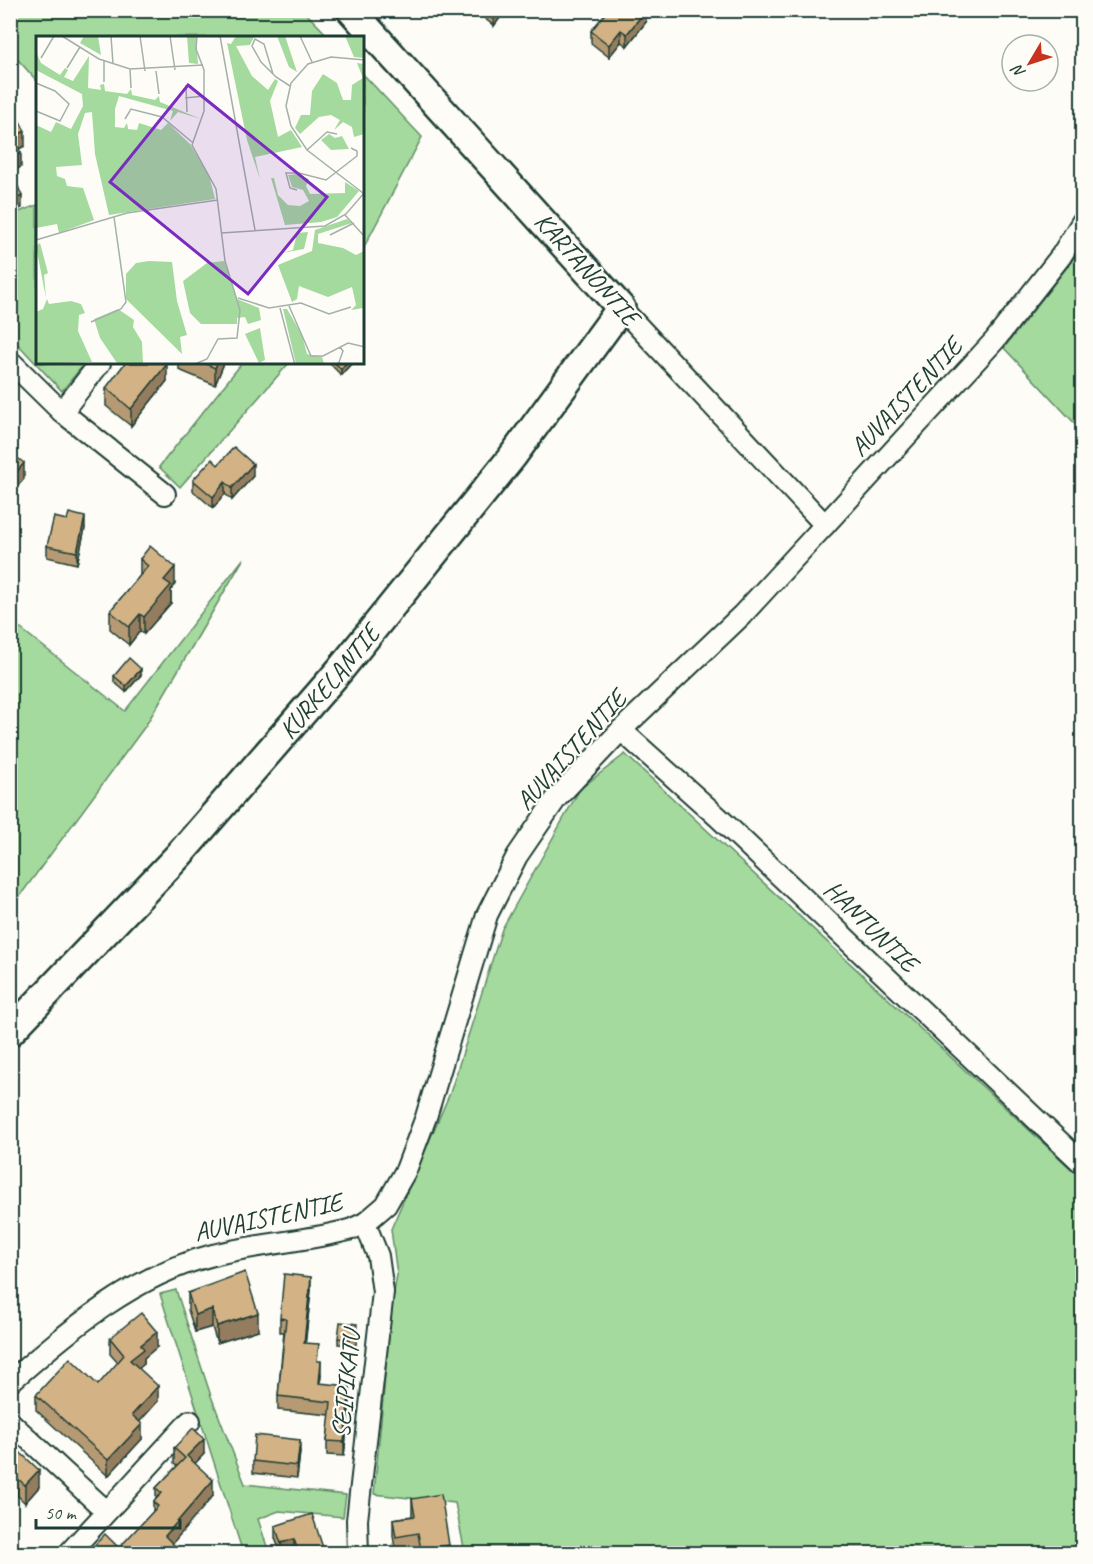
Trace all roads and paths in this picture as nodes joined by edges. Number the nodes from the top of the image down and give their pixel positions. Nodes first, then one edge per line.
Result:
1 (351, 10) edge
2 (1083, 222) edge
3 (621, 308) junction
4 (10, 361) edge
5 (99, 364) edge
6 (62, 412) junction
7 (165, 494) dead end
8 (825, 525) junction
9 (621, 730) junction
10 (10, 1032) edge
11 (1083, 1163) edge
12 (365, 1223) junction
13 (10, 1382) edge
14 (190, 1421) dead end
15 (10, 1422) edge
16 (106, 1511) junction
17 (68, 1554) edge
18 (358, 1554) edge

1 - 3 street, KARTANONTIE
2 - 8 street, AUVAISTENTIE
3 - 8 street, KARTANONTIE
3 - 10 street, KURKELANTIE
4 - 6 street
5 - 6 street
6 - 7 street
8 - 9 street, AUVAISTENTIE
9 - 11 street, HANTUNTIE
9 - 12 street, AUVAISTENTIE
12 - 13 street, AUVAISTENTIE
12 - 18 street, SEIPIKATU
14 - 16 street
15 - 16 street
16 - 17 street

